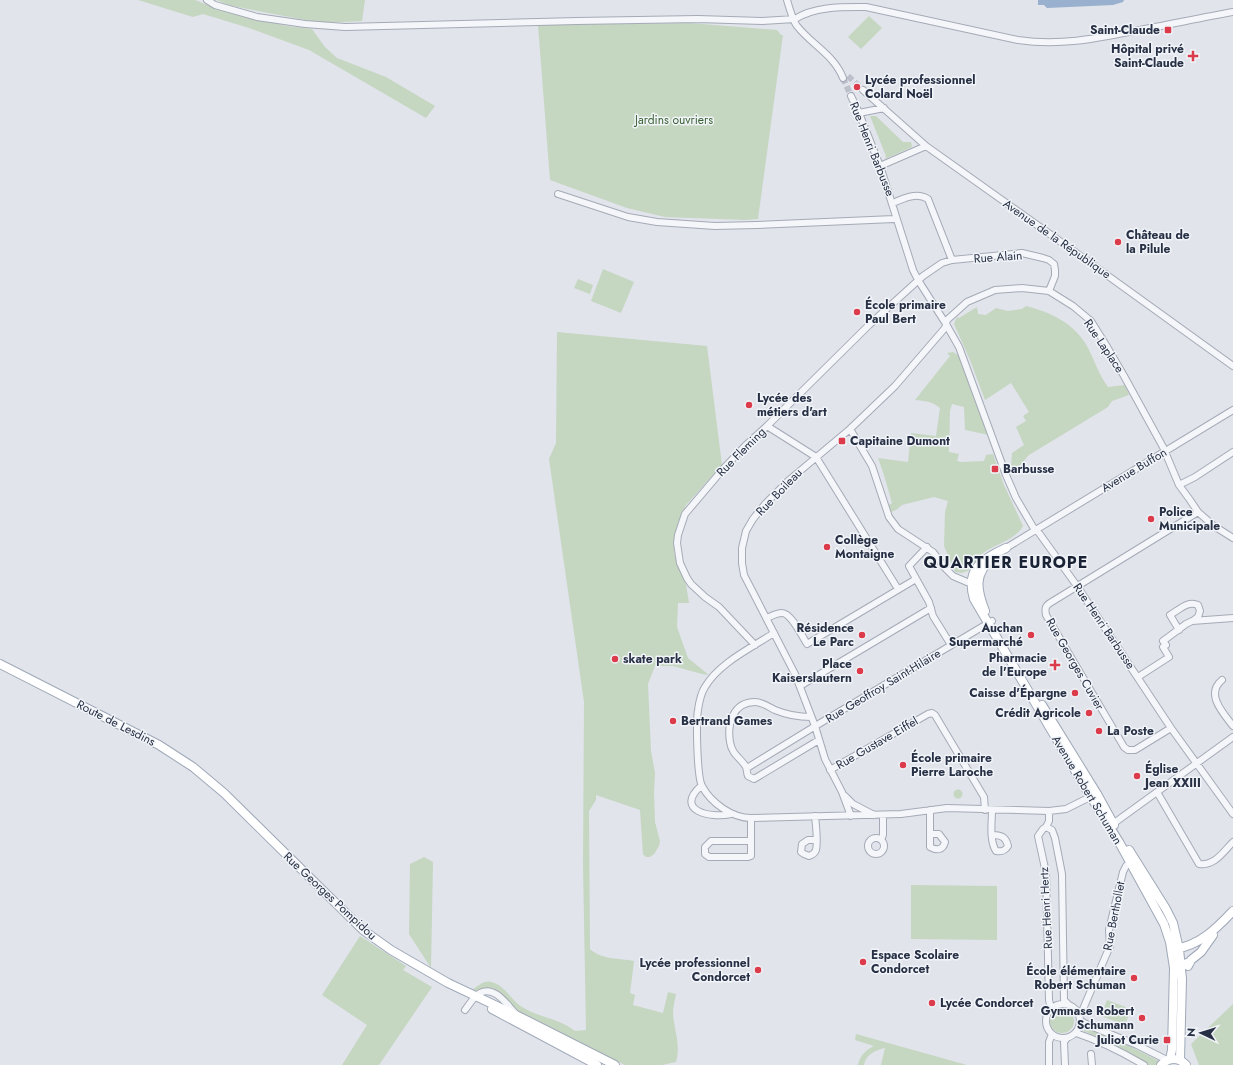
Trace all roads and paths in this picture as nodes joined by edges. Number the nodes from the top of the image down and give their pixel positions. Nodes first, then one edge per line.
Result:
1 (207, 0) edge
2 (787, 0) edge
3 (1231, 12) edge
4 (795, 19) junction
5 (846, 77) tunnel mouth
6 (863, 90) tunnel mouth
7 (850, 96) tunnel mouth
8 (884, 108) junction
9 (859, 113) junction
10 (926, 146) junction
11 (880, 166) junction
12 (558, 194) dead end
13 (892, 203) junction
14 (896, 217) junction
15 (952, 260) junction
16 (918, 280) junction
17 (1049, 291) junction
18 (946, 324) junction
19 (1233, 366) edge
20 (1233, 410) edge
21 (767, 426) junction
22 (850, 429) junction
23 (1165, 452) junction
24 (1233, 452) edge
25 (816, 457) junction
26 (1179, 485) junction
27 (1198, 512) junction
28 (1036, 530) junction
29 (1233, 538) edge
30 (926, 547) junction
31 (1006, 548) joint
32 (916, 579) junction
33 (972, 583) junction
34 (1077, 586) junction
35 (898, 589) junction
36 (931, 608) junction
37 (767, 618) junction
38 (1233, 618) edge
39 (1192, 621) junction
40 (990, 622) junction
41 (1179, 630) junction
42 (774, 633) junction
43 (755, 645) junction
44 (951, 645) junction
45 (0, 664) edge
46 (1138, 677) junction
47 (1222, 680) dead end
48 (800, 686) junction
49 (811, 716) junction
50 (815, 726) junction
51 (1233, 726) edge
52 (1171, 728) junction
53 (1233, 737) edge
54 (818, 740) junction
55 (1197, 764) junction
56 (747, 768) junction
57 (830, 770) junction
58 (701, 786) junction
59 (842, 792) junction
60 (1157, 792) junction
61 (224, 794) joint
62 (1094, 796) junction
63 (846, 803) junction
64 (930, 810) junction
65 (989, 810) junction
66 (1049, 811) junction
67 (731, 814) junction
68 (1233, 814) edge
69 (883, 815) junction
70 (815, 816) junction
71 (851, 816) junction
72 (874, 816) junction
73 (836, 817) junction
74 (751, 818) junction
75 (1111, 825) junction
76 (1046, 827) junction
77 (930, 834) dead end
78 (992, 835) dead end
79 (816, 840) dead end
80 (881, 840) dead end
81 (751, 841) junction
82 (1233, 842) edge
83 (1130, 863) junction
84 (1233, 911) edge
85 (1219, 926) junction
86 (1174, 928) junction
87 (1196, 943) junction
88 (1175, 949) junction
89 (1190, 962) junction
90 (1181, 965) junction
91 (1182, 979) junction
92 (475, 997) junction
93 (1069, 1005) junction
94 (1051, 1009) junction
95 (465, 1010) dead end
96 (1080, 1017) junction
97 (1052, 1034) junction
98 (1076, 1034) junction
99 (1067, 1038) junction
100 (1091, 1054) dead end
101 (1166, 1061) edge
102 (1183, 1062) edge
103 (1094, 1064) edge
104 (596, 1065) edge
105 (615, 1065) edge
106 (1049, 1065) edge
107 (1064, 1065) edge
108 (1144, 1065) edge

1 - 4 street
2 - 4 street
3 - 4 street
4 - 5 street
6 - 8 street, Avenue de la République
7 - 9 street, Rue Henri Barbusse
8 - 9 street
8 - 10 street, Avenue de la République
9 - 11 street, Rue Henri Barbusse
10 - 11 street
10 - 19 street, Avenue de la République
11 - 13 street, Rue Henri Barbusse
12 - 14 street
13 - 14 street, Rue Henri Barbusse
13 - 15 street
14 - 16 street, Rue Henri Barbusse
15 - 16 street, Rue Alain
15 - 17 street, Rue Alain
16 - 18 street, Rue Henri Barbusse
16 - 21 street, Rue Fleming
17 - 18 street, Rue Laplace
17 - 23 street, Rue Laplace
18 - 22 street, Rue Boileau
18 - 28 street, Rue Henri Barbusse
20 - 23 street, Avenue Buffon
21 - 25 street
21 - 43 street, Rue Fleming
22 - 25 street, Rue Boileau
22 - 30 street
23 - 26 street, Rue Laplace
23 - 28 street, Avenue Buffon
24 - 26 street
25 - 35 street
25 - 37 street, Rue Boileau
26 - 27 street, Rue Laplace
27 - 29 street, Rue Laplace
27 - 34 street
28 - 31 street
28 - 34 street, Rue Henri Barbusse
30 - 32 street, Rue Geoffroy Saint-Hilaire
30 - 33 street
31 - 33 main road
32 - 35 street
32 - 36 street, Rue Geoffroy Saint-Hilaire
33 - 40 main road, Avenue Robert Schuman
34 - 46 street, Rue Henri Barbusse
34 - 52 street, Rue Georges Cuvier
35 - 37 street
36 - 44 street, Rue Geoffroy Saint-Hilaire
36 - 48 street
37 - 42 street, Rue Boileau
38 - 39 street
39 - 41 street
39 - 41 street
40 - 44 street, Rue Geoffroy Saint-Hilaire
40 - 62 main road, Avenue Robert Schuman
41 - 46 street
42 - 43 street
42 - 48 street, Rue Boileau
43 - 58 street
44 - 50 street, Rue Geoffroy Saint-Hilaire
45 - 61 main road, Route de Lesdins
46 - 52 street, Rue Henri Barbusse
47 - 51 street
48 - 49 street, Rue Boileau
49 - 50 street, Rue Boileau
49 - 56 street
50 - 54 street, Rue Boileau
50 - 56 street, Rue Geoffroy Saint-Hilaire
52 - 55 street, Rue Henri Barbusse
53 - 55 street
54 - 56 street
54 - 57 street, Rue Boileau
55 - 60 street
55 - 68 street, Rue Henri Barbusse
57 - 59 street, Rue Boileau
57 - 65 street, Rue Gustave Eiffel
58 - 67 street
58 - 67 street
59 - 63 street, Rue Boileau
59 - 72 street, Rue Boileau
60 - 75 street
60 - 82 street
61 - 92 main road, Rue Georges Pompidou
62 - 66 street
62 - 75 main road, Avenue Robert Schuman
63 - 71 street, Rue Boileau
63 - 73 street
64 - 65 street
64 - 69 street
64 - 77 street
65 - 66 street
65 - 78 street
66 - 76 street
67 - 74 street
69 - 72 street
69 - 80 street
70 - 73 street
70 - 74 street
70 - 79 street
71 - 72 street
71 - 73 street
74 - 81 street
75 - 83 main road, Avenue Robert Schuman
75 - 86 main road, Avenue Robert Schuman
76 - 93 street, Rue Henri Hertz
76 - 94 street, Rue Henri Hertz
81 - 81 street
83 - 88 main road, Avenue Robert Schuman
83 - 96 street, Rue Berthollet
84 - 85 main road
85 - 87 main road
85 - 89 main road
86 - 87 main road
86 - 88 main road, Avenue Robert Schuman
87 - 88 main road
88 - 90 main road, Avenue Robert Schuman
88 - 101 main road, Avenue Robert Schuman
89 - 90 main road
89 - 91 main road
90 - 91 main road, Avenue Robert Schuman
91 - 102 main road, Avenue Robert Schuman
92 - 95 street
92 - 104 main road, Rue Georges Pompidou
92 - 105 main road, Rue Georges Pompidou
93 - 94 street
93 - 96 street
94 - 97 street
96 - 98 street
96 - 101 street
97 - 99 street
97 - 106 street
98 - 99 street
98 - 108 street
99 - 107 street
100 - 103 street
101 - 102 main road

